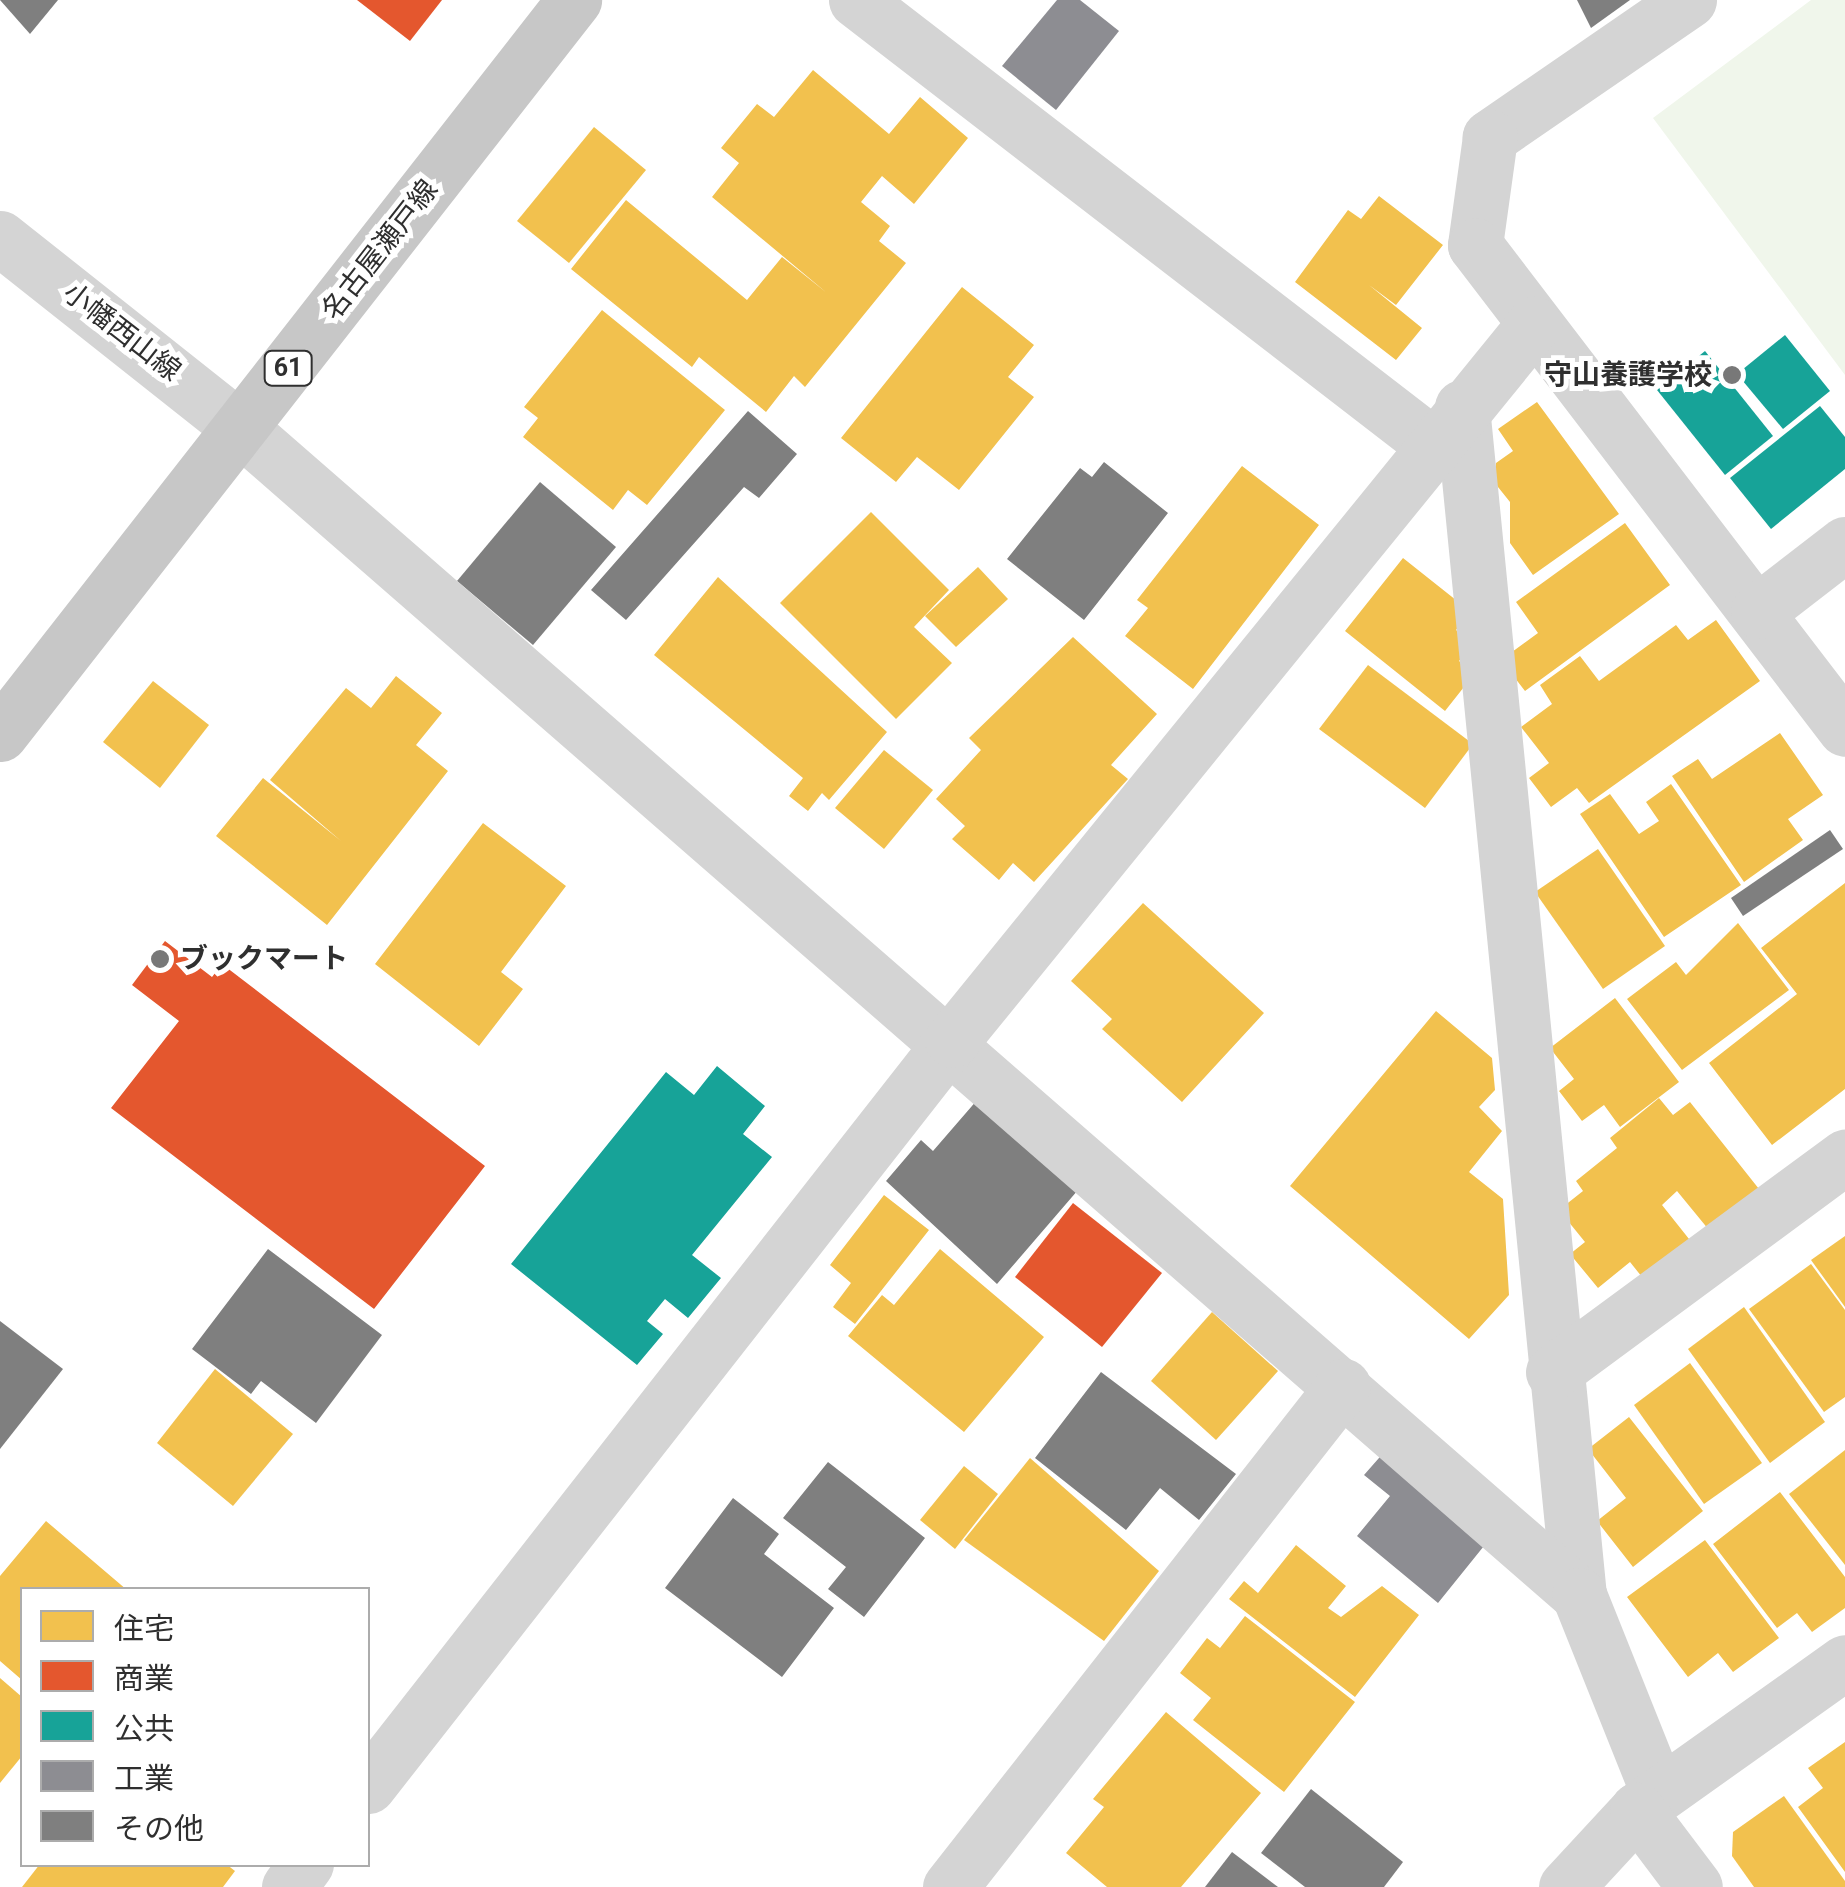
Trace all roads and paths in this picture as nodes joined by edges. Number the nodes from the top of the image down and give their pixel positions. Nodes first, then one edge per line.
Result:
1 (574, 0) edge
2 (856, 0) edge
3 (1689, 0) edge
4 (0, 238) edge
5 (1534, 324) junction
6 (1447, 425) junction
7 (241, 430) junction
8 (1845, 544) edge
9 (1758, 611) junction
10 (1845, 729) edge
11 (0, 734) edge
12 (952, 1040) junction
13 (1845, 1158) edge
14 (1553, 1372) junction
15 (1342, 1386) junction
16 (1579, 1595) junction
17 (1845, 1662) edge
18 (370, 1783) edge
19 (1647, 1800) junction
20 (304, 1867) edge
21 (288, 1887) edge
22 (950, 1887) edge
23 (1566, 1887) edge
24 (1695, 1887) edge

1 - 7 main road, 名古屋瀬戸線 / 61
2 - 6 street
3 - 5 street
4 - 7 street, 小幡西山線
5 - 6 street
5 - 9 street
6 - 12 street
6 - 14 street
7 - 11 main road, 名古屋瀬戸線 / 61
7 - 12 street, 小幡西山線
8 - 9 street
9 - 10 street
12 - 15 street, 小幡西山線
12 - 18 street
13 - 14 street
14 - 16 street
15 - 16 street, 小幡西山線
15 - 22 street
16 - 19 street
17 - 19 street
19 - 23 street
19 - 24 street
20 - 21 street

